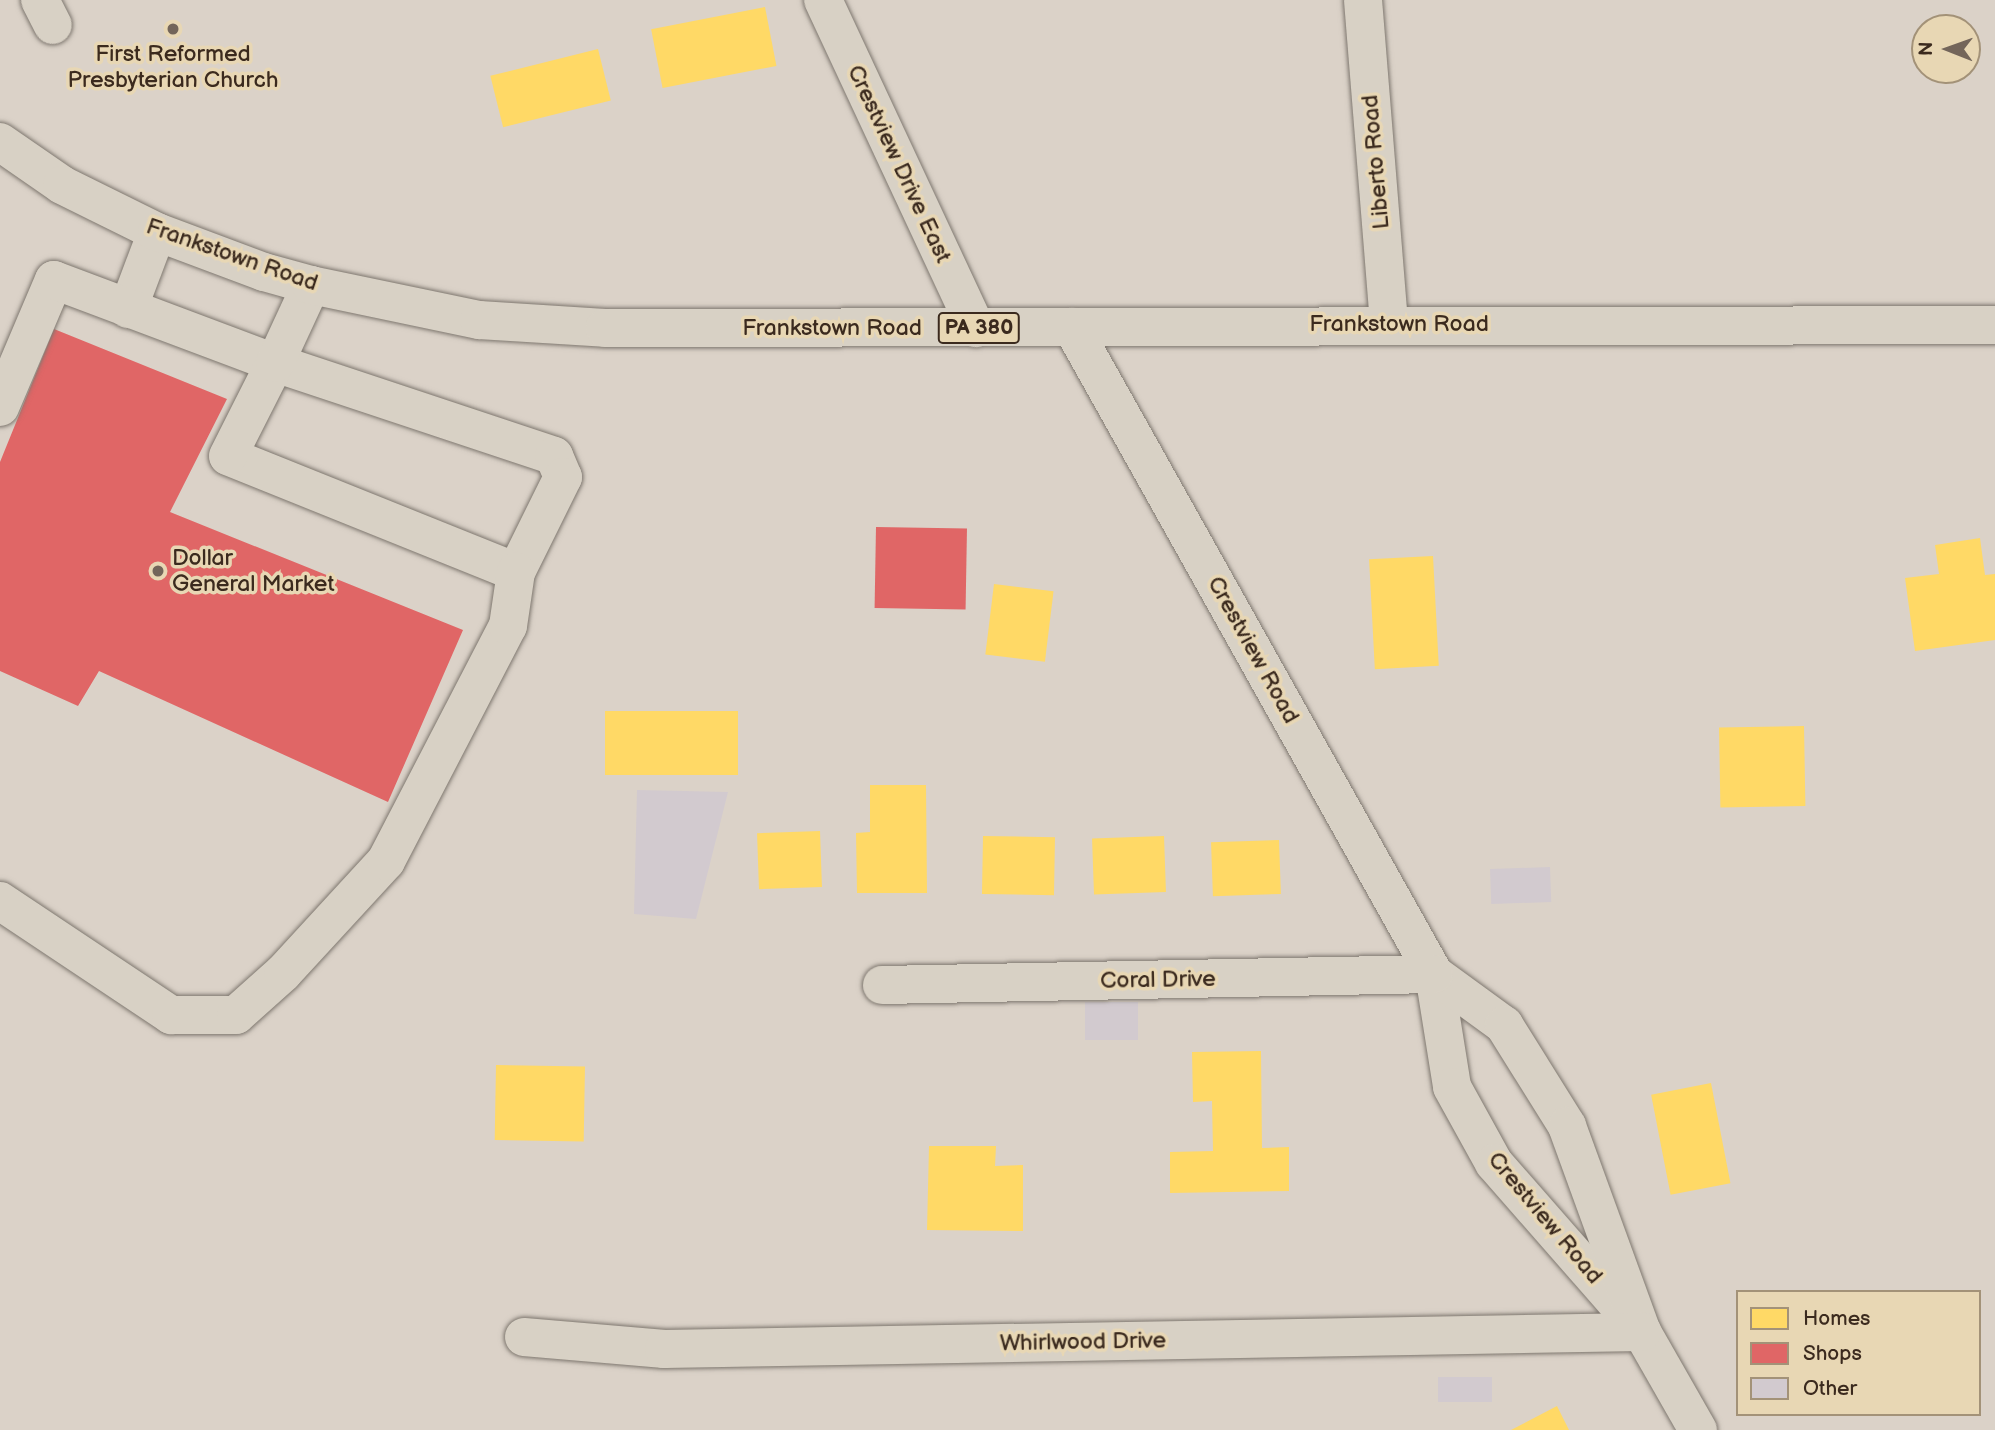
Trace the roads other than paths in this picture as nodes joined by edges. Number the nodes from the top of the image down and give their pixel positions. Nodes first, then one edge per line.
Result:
1 (823, 0) edge
2 (1363, 0) edge
3 (0, 142) edge
4 (157, 232) junction
5 (311, 285) junction
6 (128, 309) junction
7 (1389, 324) junction
8 (1995, 325) edge
9 (1072, 327) junction
10 (976, 328) junction
11 (275, 363) junction
12 (0, 407) edge
13 (516, 572) junction
14 (0, 901) edge
15 (1434, 974) junction
16 (882, 985) dead end
17 (1642, 1332) junction
18 (524, 1336) dead end
19 (1698, 1430) edge

1 - 10 street, Crestview Drive East
2 - 7 street, Liberto Road
3 - 4 street, Frankstown Road / PA 380
4 - 5 street, Frankstown Road / PA 380
4 - 6 street
5 - 10 street, Frankstown Road / PA 380
5 - 11 street
6 - 11 street
6 - 12 street
7 - 8 street, Frankstown Road / PA 380
7 - 9 street, Frankstown Road / PA 380
9 - 10 street, Frankstown Road / PA 380
9 - 15 street, Crestview Road
11 - 13 street
11 - 13 street
13 - 14 street
15 - 16 street, Coral Drive
15 - 17 street, Crestview Road
15 - 17 street, Crestview Road
17 - 18 street, Whirlwood Drive
17 - 19 street, Crestview Road

